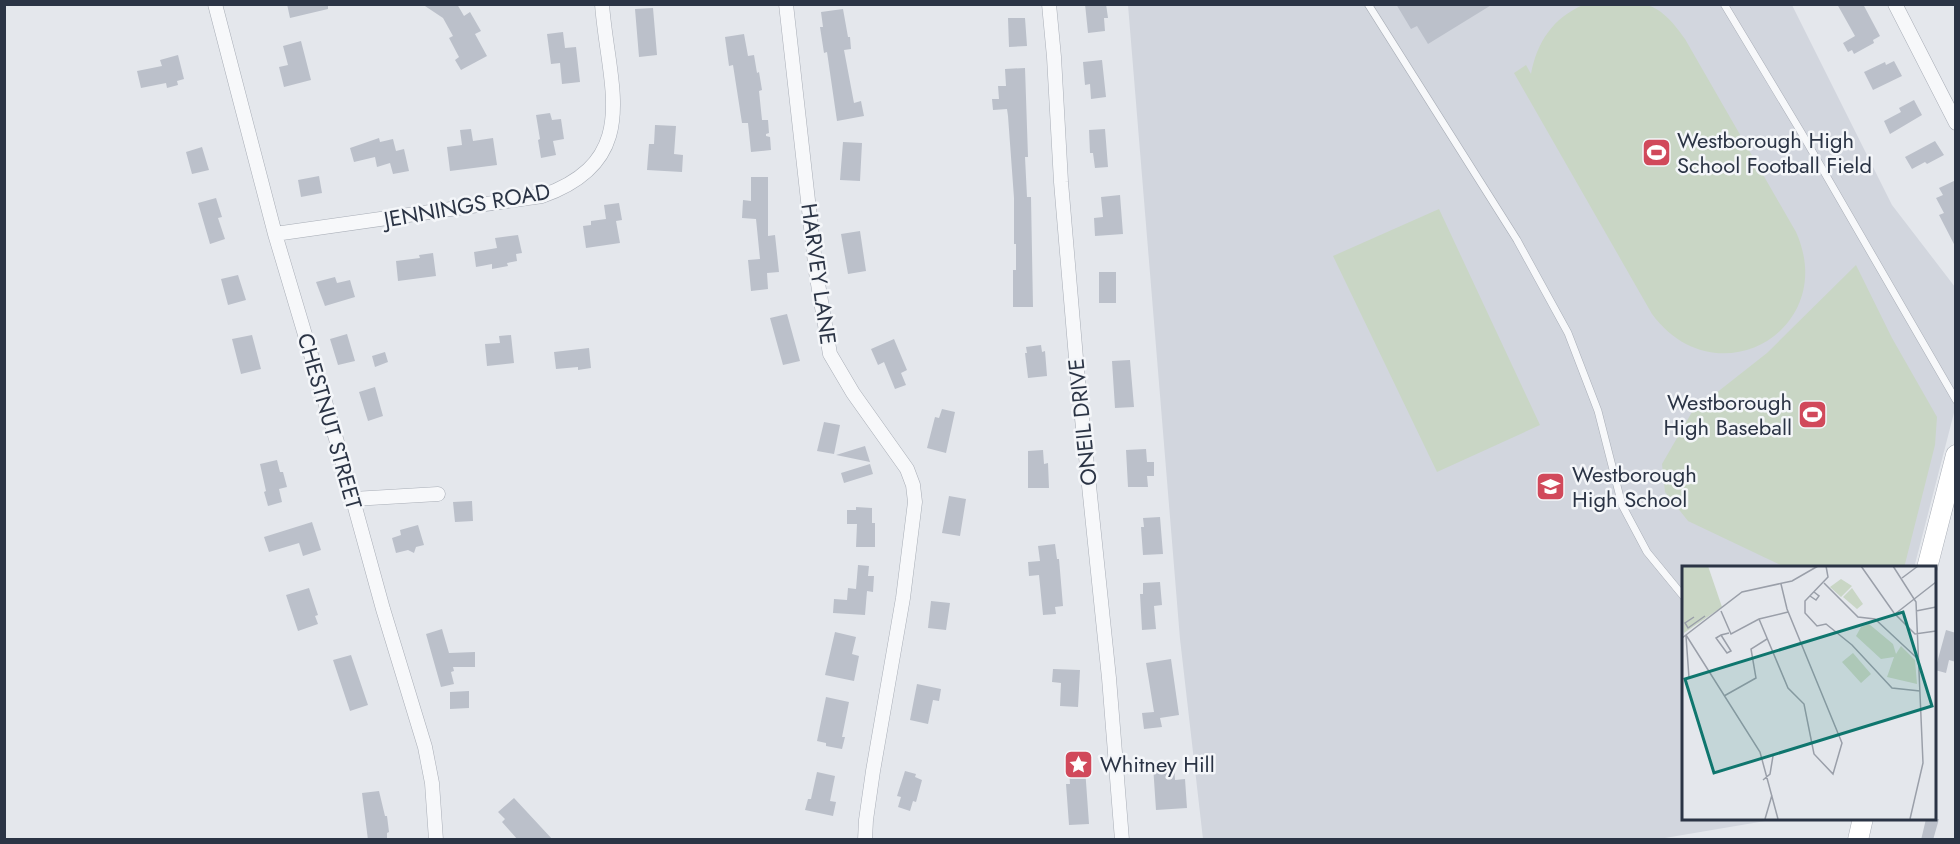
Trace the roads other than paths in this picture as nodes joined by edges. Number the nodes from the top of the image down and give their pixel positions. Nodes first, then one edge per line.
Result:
1 (215, 4) edge
2 (602, 4) edge
3 (786, 4) edge
4 (1049, 4) edge
5 (1368, 4) edge
6 (1724, 4) edge
7 (1895, 4) edge
8 (1956, 123) edge
9 (275, 234) junction
10 (1956, 400) edge
11 (1956, 455) edge
12 (438, 494) dead end
13 (353, 499) junction
14 (1928, 566) edge
15 (1682, 595) edge
16 (1863, 820) edge
17 (436, 840) edge
18 (866, 840) edge
19 (1122, 840) edge
20 (1857, 840) edge

1 - 9 street, CHESTNUT STREET
2 - 9 street, JENNINGS ROAD
3 - 18 street, HARVEY LANE
4 - 19 street, ONEIL DRIVE
5 - 15 lane
6 - 10 lane
7 - 8 street
9 - 13 street, CHESTNUT STREET
11 - 14 street
12 - 13 street
13 - 17 street, CHESTNUT STREET
16 - 20 street

